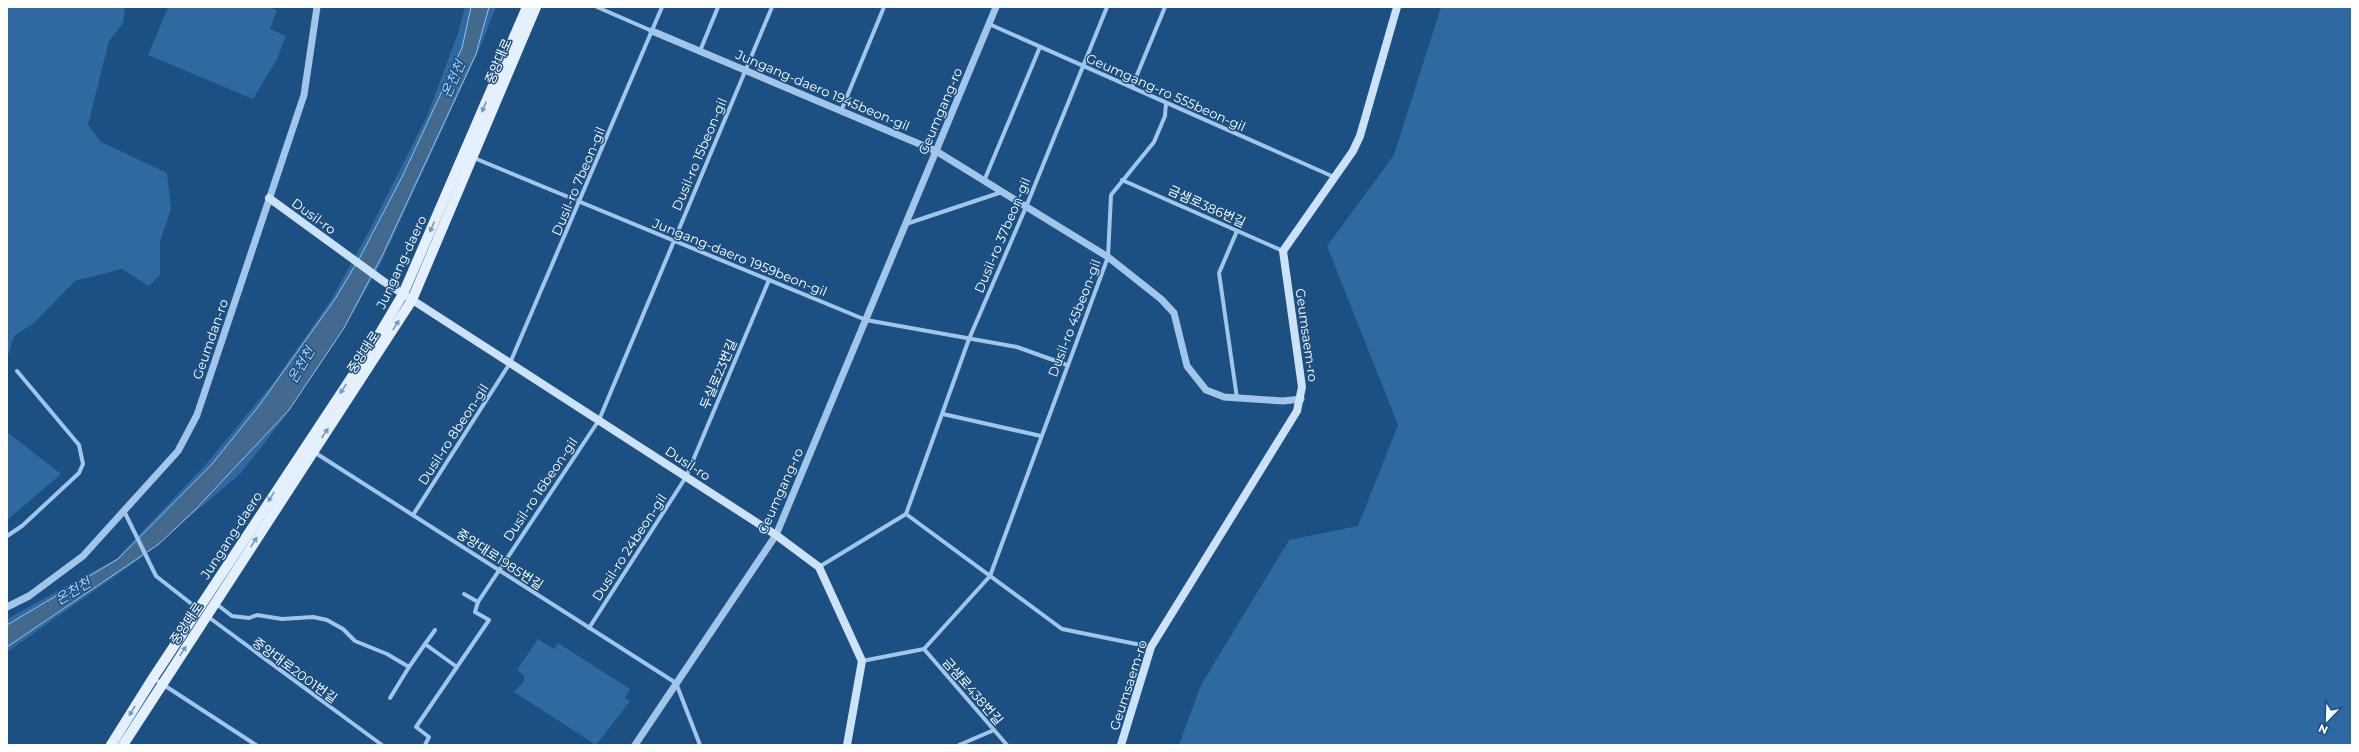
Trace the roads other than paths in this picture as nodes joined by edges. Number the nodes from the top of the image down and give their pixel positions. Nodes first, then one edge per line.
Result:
1 (317, 7) edge
2 (527, 7) edge
3 (536, 7) edge
4 (597, 7) edge
5 (662, 7) edge
6 (718, 7) edge
7 (772, 7) edge
8 (884, 7) edge
9 (996, 7) edge
10 (1107, 7) edge
11 (1165, 7) edge
12 (1397, 7) edge
13 (989, 24) junction
14 (652, 31) junction
15 (1040, 47) junction
16 (700, 51) junction
17 (1082, 66) junction
18 (745, 70) junction
19 (1132, 88) junction
20 (1166, 103) junction
21 (841, 111) junction
22 (936, 151) junction
23 (468, 155) junction
24 (1335, 177) junction
25 (1122, 180) junction
26 (984, 181) junction
27 (1002, 192) junction
28 (269, 198) junction
29 (580, 202) junction
30 (1026, 207) junction
31 (905, 225) junction
32 (1237, 231) junction
33 (673, 240) junction
34 (1283, 251) junction
35 (1108, 257) junction
36 (769, 280) junction
37 (407, 297) junction
38 (866, 320) junction
39 (969, 339) junction
40 (510, 363) junction
41 (1067, 365) junction
42 (17, 371) dead end
43 (1236, 398) junction
44 (1301, 399) junction
45 (943, 414) junction
46 (599, 420) junction
47 (1041, 436) junction
48 (312, 451) junction
49 (686, 477) junction
50 (124, 511) junction
51 (906, 514) junction
52 (413, 515) junction
53 (776, 535) junction
54 (7, 536) edge
55 (819, 567) junction
56 (498, 569) junction
57 (990, 576) junction
58 (464, 594) dead end
59 (478, 602) junction
60 (214, 603) junction
61 (7, 607) edge
62 (202, 612) junction
63 (589, 628) junction
64 (435, 630) dead end
65 (425, 644) junction
66 (1151, 647) junction
67 (924, 649) junction
68 (862, 661) junction
69 (409, 667) junction
70 (457, 667) junction
71 (157, 680) junction
72 (676, 683) junction
73 (390, 698) dead end
74 (994, 730) junction
75 (250, 743) edge
76 (112, 745) edge
77 (123, 745) edge
78 (256, 745) edge
79 (382, 745) edge
80 (425, 745) edge
81 (635, 745) edge
82 (700, 745) edge
83 (847, 745) edge
84 (959, 745) edge
85 (1007, 745) edge
86 (1121, 745) edge

1 - 28 street, Geumdan-ro
2 -> 23 main road, Jungang-daero
3 - 23 main road, 중앙대로
4 - 14 street, Jungang-daero 1945beon-gil
5 - 14 street, Dusil-ro 7beon-gil
6 - 16 street
7 - 18 street, Dusil-ro 15beon-gil
8 - 21 street
9 - 13 street, Geumgang-ro
10 - 17 street, Dusil-ro 37beon-gil
11 - 19 street
12 - 24 main road
13 - 15 street, Geumgang-ro 555beon-gil
13 - 22 street, Geumgang-ro
14 - 16 street, Jungang-daero 1945beon-gil
14 - 29 street, Dusil-ro 7beon-gil
15 - 17 street, Geumgang-ro 555beon-gil
15 - 26 street
16 - 18 street, Jungang-daero 1945beon-gil
17 - 19 street, Geumgang-ro 555beon-gil
17 - 30 street, Dusil-ro 37beon-gil
18 - 21 street, Jungang-daero 1945beon-gil
18 - 33 street, Dusil-ro 15beon-gil
19 - 20 street, Geumgang-ro 555beon-gil
20 - 24 street, Geumgang-ro 555beon-gil
20 - 25 street, Dusil-ro 45beon-gil
21 - 22 street, Jungang-daero 1945beon-gil
22 - 26 street, Jungang-daero 1945beon-gil
22 - 31 street, Geumgang-ro
23 - 29 street, Jungang-daero 1959beon-gil
23 - 37 main road, Jungang-daero
24 - 34 main road
25 - 32 street, 금샘로386번길
25 - 35 street, Dusil-ro 45beon-gil
26 - 27 street, Jungang-daero 1945beon-gil
27 - 30 street, Jungang-daero 1945beon-gil
27 - 31 street
28 - 37 main road, Dusil-ro
28 - 50 street, Geumdan-ro
29 - 33 street, Jungang-daero 1959beon-gil
29 - 40 street, Dusil-ro 7beon-gil
30 - 35 street, Jungang-daero 1945beon-gil
30 - 39 street, Dusil-ro 37beon-gil
31 - 38 street, Geumgang-ro
32 - 34 street, 금샘로386번길
32 - 43 street
33 - 36 street, Jungang-daero 1959beon-gil
33 - 46 street, Dusil-ro 15beon-gil
34 - 44 main road, Geumsaem-ro
35 - 41 street, Dusil-ro 45beon-gil
35 - 43 street, Jungang-daero 1945beon-gil
36 - 38 street, Jungang-daero 1959beon-gil
36 - 49 street, 두실로23번길
37 - 40 main road, Dusil-ro
48 -> 37 main road, 중앙대로
37 -> 62 main road, Jungang-daero
38 - 39 street, Jungang-daero 1959beon-gil
38 - 53 street, Geumgang-ro
39 - 41 street, Jungang-daero 1959beon-gil
39 - 45 street, Dusil-ro 37beon-gil
40 - 46 main road, Dusil-ro
40 - 52 street, Dusil-ro 8beon-gil
41 - 47 street, Dusil-ro 45beon-gil
42 - 54 street
43 - 44 street, Jungang-daero 1945beon-gil
44 - 66 main road, Geumsaem-ro
45 - 47 street
45 - 51 street, Dusil-ro 37beon-gil
46 - 49 main road, Dusil-ro
46 - 56 street, Dusil-ro 16beon-gil
47 - 57 street, Dusil-ro 45beon-gil
48 - 52 street, 중앙대로1985번길
60 -> 48 main road, 중앙대로
49 - 53 main road, Dusil-ro
49 - 63 street, Dusil-ro 24beon-gil
50 - 61 street, Geumdan-ro
50 - 62 street
51 - 55 street
51 - 57 street
52 - 56 street, 중앙대로1985번길
53 - 55 main road, Dusil-ro
53 - 72 street, Geumgang-ro
55 - 68 main road, Dusil-ro
56 - 59 street, Dusil-ro 16beon-gil
56 - 63 street, 중앙대로1985번길
57 - 66 street
57 - 67 street, Dusil-ro 45beon-gil
58 - 59 street
59 - 70 street
60 - 62 main road, 중앙대로
60 - 69 street
62 - 71 main road, Jungang-daero
62 - 79 street, 중앙대로2001번길
63 - 72 street, 중앙대로1985번길
64 - 65 street
65 - 69 street
65 - 70 street
66 - 86 main road, Geumsaem-ro
67 - 68 street
67 - 74 street, 금샘로438번길
68 - 83 main road
69 - 73 street
70 - 80 street
71 - 75 street
71 -> 76 main road, Jungang-daero
71 - 77 main road, Jungang-daero
72 - 81 street, Geumgang-ro
72 - 82 street
74 - 84 street
74 - 85 street, 금샘로438번길
75 - 78 street

